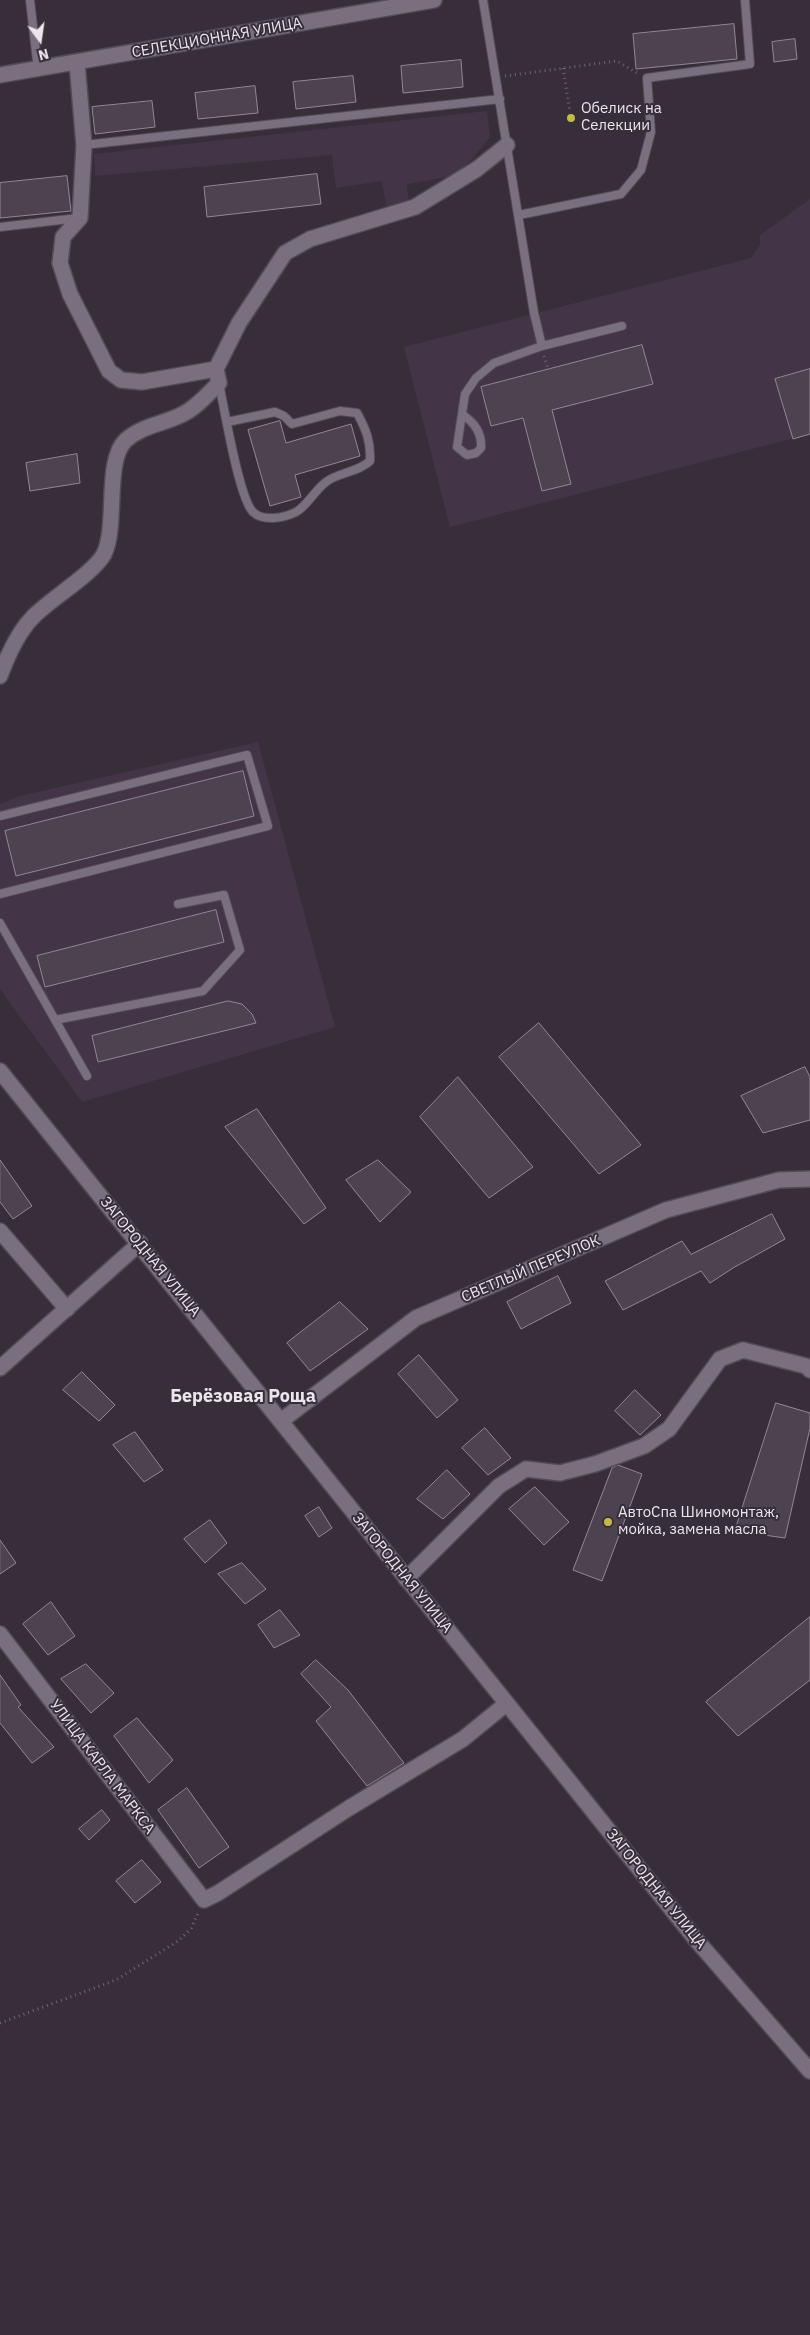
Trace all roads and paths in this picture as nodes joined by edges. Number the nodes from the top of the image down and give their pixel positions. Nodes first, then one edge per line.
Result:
1 (30, 0) edge
2 (434, 0) edge
3 (483, 0) edge
4 (745, 0) edge
5 (77, 63) junction
6 (563, 68) junction
7 (38, 70) junction
8 (0, 75) edge
9 (496, 77) junction
10 (647, 78) junction
11 (500, 99) junction
12 (571, 118) dead end
13 (84, 145) junction
14 (507, 146) junction
15 (519, 215) junction
16 (80, 218) junction
17 (0, 227) edge
18 (622, 326) dead end
19 (542, 346) junction
20 (218, 376) junction
21 (463, 415) junction
22 (228, 422) junction
23 (0, 676) edge
24 (0, 816) edge
25 (0, 894) edge
26 (178, 904) dead end
27 (0, 923) edge
28 (55, 1020) junction
29 (0, 1071) edge
30 (87, 1076) dead end
31 (810, 1179) edge
32 (0, 1231) edge
33 (140, 1243) junction
34 (67, 1309) junction
35 (0, 1368) edge
36 (810, 1370) edge
37 (281, 1421) junction
38 (406, 1579) junction
39 (0, 1634) edge
40 (506, 1704) junction
41 (204, 1900) junction
42 (0, 2023) edge
43 (810, 2071) edge

1 - 7 lane
2 - 5 street, СЕЛЕКЦИОННАЯ УЛИЦА
3 - 9 lane
4 - 10 lane
5 - 7 street, СЕЛЕКЦИОННАЯ УЛИЦА
5 - 13 street
6 - 9 path
6 - 10 path
6 - 12 path
7 - 8 street, СЕЛЕКЦИОННАЯ УЛИЦА
9 - 11 lane
10 - 15 lane
11 - 13 lane
11 - 14 lane
13 - 16 street
14 - 15 lane
14 - 20 street
15 - 19 lane
16 - 17 lane
16 - 20 street
18 - 19 lane
19 - 21 lane
20 - 22 lane
20 - 23 street
21 - 21 lane
22 - 22 lane
24 - 25 lane
26 - 28 lane
27 - 28 lane
28 - 30 lane
29 - 33 street, ЗАГОРОДНАЯ УЛИЦА
31 - 37 street, СВЕТЛЫЙ ПЕРЕУЛОК
32 - 34 street
33 - 34 street
33 - 37 street, ЗАГОРОДНАЯ УЛИЦА
34 - 35 street
36 - 38 street
37 - 38 street, ЗАГОРОДНАЯ УЛИЦА
38 - 40 street, ЗАГОРОДНАЯ УЛИЦА
39 - 41 street, УЛИЦА КАРЛА МАРКСА
40 - 41 street
40 - 43 street, ЗАГОРОДНАЯ УЛИЦА
41 - 42 path

